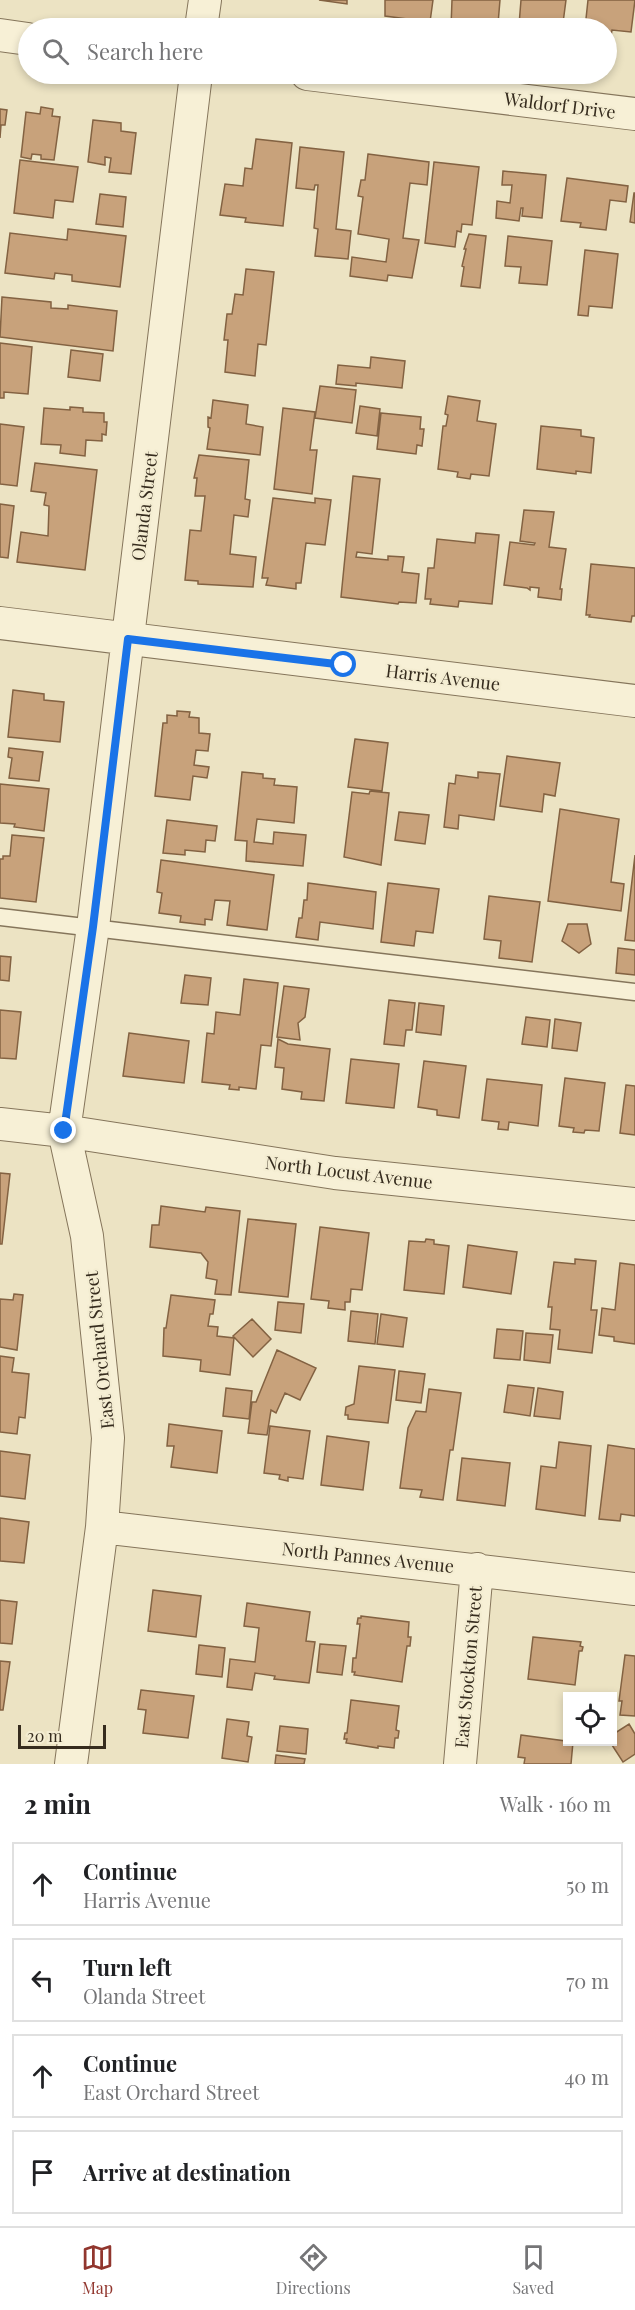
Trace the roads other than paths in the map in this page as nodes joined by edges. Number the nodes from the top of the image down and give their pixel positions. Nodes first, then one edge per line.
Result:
1 (205, 0) edge
2 (202, 18) edge
3 (0, 35) edge
4 (18, 38) edge
5 (195, 84) edge
6 (389, 84) edge
7 (635, 114) edge
8 (0, 623) edge
9 (128, 639) junction
10 (635, 701) edge
11 (0, 917) edge
12 (92, 932) junction
13 (635, 992) edge
14 (0, 1124) edge
15 (64, 1131) junction
16 (635, 1203) edge
17 (102, 1527) junction
18 (477, 1569) junction
19 (635, 1589) edge
20 (71, 1764) edge
21 (460, 1764) edge

1 - 2 street
3 - 4 street
5 - 9 street, Olanda Street
6 - 7 street, Waldorf Drive
8 - 9 street, Harris Avenue
9 - 10 street, Harris Avenue
9 - 12 street, Olanda Street
11 - 12 lane
12 - 13 lane
12 - 15 street, East Orchard Street
14 - 15 street, North Locust Avenue
15 - 16 street, North Locust Avenue
15 - 17 street, East Orchard Street
17 - 18 street, North Pannes Avenue
17 - 20 street, East Orchard Street
18 - 19 street, North Pannes Avenue
18 - 21 street, East Stockton Street

